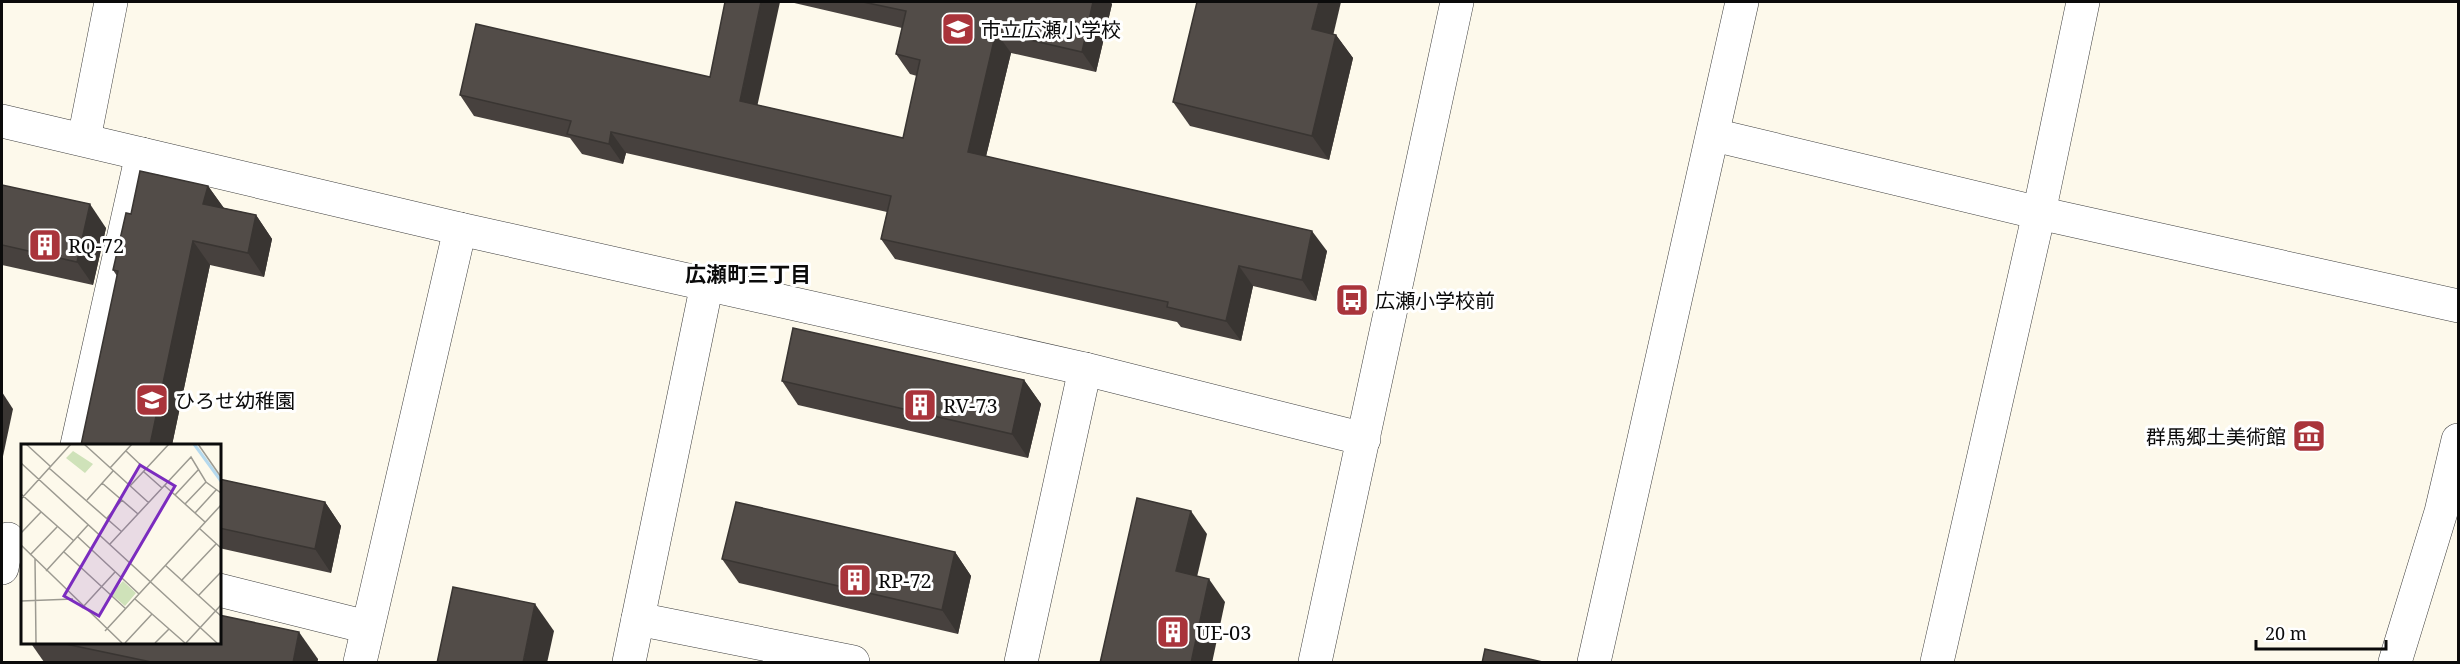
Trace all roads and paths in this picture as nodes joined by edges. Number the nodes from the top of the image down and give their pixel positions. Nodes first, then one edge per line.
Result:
1 (111, 2) edge
2 (1457, 2) edge
3 (1742, 2) edge
4 (2083, 2) edge
5 (2, 121) edge
6 (1714, 135) junction
7 (84, 140) junction
8 (142, 154) junction
9 (2039, 213) junction
10 (460, 229) junction
11 (707, 284) junction
12 (2458, 306) edge
13 (1085, 369) junction
14 (1364, 439) junction
15 (2458, 440) edge
16 (77, 444) edge
17 (2441, 512) junction
18 (2458, 540) edge
19 (220, 590) edge
20 (638, 619) junction
21 (367, 627) junction
22 (360, 663) edge
23 (629, 663) edge
24 (853, 663) edge
25 (1021, 663) edge
26 (1315, 663) edge
27 (1594, 663) edge
28 (1936, 663) edge
29 (2395, 663) edge

1 - 7 street
2 - 14 street
3 - 6 street
4 - 9 street
5 - 7 street
6 - 9 street
6 - 27 street
7 - 8 street
8 - 10 street
8 - 16 street
9 - 12 street
9 - 28 street
10 - 11 street
10 - 21 street
11 - 13 street
11 - 20 street
13 - 14 street
13 - 25 street
14 - 26 street
15 - 17 street
17 - 18 street
17 - 29 street
19 - 21 street
20 - 23 street
20 - 24 street
21 - 22 street

